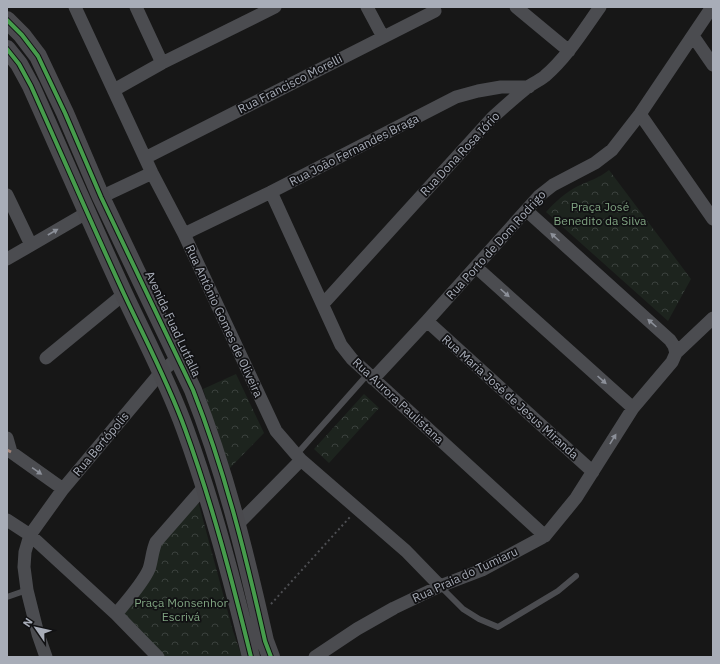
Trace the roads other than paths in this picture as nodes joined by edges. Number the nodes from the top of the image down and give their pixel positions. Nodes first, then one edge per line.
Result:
1 (75, 7) edge
2 (136, 7) edge
3 (275, 7) edge
4 (367, 7) edge
5 (516, 7) edge
6 (600, 7) edge
7 (712, 7) edge
8 (435, 11) dead end
9 (7, 20) edge
10 (693, 36) junction
11 (383, 37) junction
12 (7, 49) edge
13 (569, 51) junction
14 (162, 63) junction
15 (713, 65) edge
16 (529, 87) junction
17 (114, 90) junction
18 (640, 114) junction
19 (145, 158) junction
20 (152, 173) junction
21 (272, 192) junction
22 (7, 195) edge
23 (102, 197) junction
24 (527, 211) junction
25 (88, 212) junction
26 (713, 219) edge
27 (184, 234) junction
28 (32, 245) junction
29 (7, 259) edge
30 (476, 267) junction
31 (124, 294) junction
32 (323, 304) junction
33 (713, 318) edge
34 (427, 321) junction
35 (676, 353) junction
36 (46, 358) dead end
37 (178, 358) junction
38 (162, 371) junction
39 (370, 377) junction
40 (633, 408) junction
41 (7, 438) edge
42 (299, 458) junction
43 (593, 472) junction
44 (204, 487) junction
45 (63, 489) junction
46 (7, 520) edge
47 (238, 525) junction
48 (30, 535) junction
49 (545, 536) junction
50 (576, 576) dead end
51 (440, 586) junction
52 (27, 590) junction
53 (7, 597) edge
54 (116, 614) junction
55 (46, 657) edge
56 (158, 657) edge
57 (251, 657) edge
58 (271, 657) edge
59 (314, 657) edge

1 - 17 street, Rua Antônio Gomes de Oliveira
2 - 14 street
3 - 14 street
4 - 11 street
5 - 13 street
6 - 13 street, Rua Dona Rosa Iório
7 - 10 street, Rua Porto de Dom Rodrigo
8 - 11 street, Rua Francisco Morelli
9 - 23 main road, Avenida Fuad Lutfalla
10 - 15 street
10 - 18 street, Rua Porto de Dom Rodrigo
11 - 19 street, Rua Francisco Morelli
12 - 25 main road
13 - 16 street, Rua Dona Rosa Iório
14 - 17 street
16 - 21 street, Rua João Fernandes Braga
16 - 32 street, Rua Dona Rosa Iório
17 - 19 street, Rua Antônio Gomes de Oliveira
18 - 24 street, Rua Porto de Dom Rodrigo
18 - 26 street
19 - 20 street, Rua Antônio Gomes de Oliveira
20 - 23 street
20 - 27 street, Rua Antônio Gomes de Oliveira
21 - 27 street, Rua João Fernandes Braga
21 - 32 street, Rua Aurora Paulistana
22 - 28 street
23 - 37 main road, Avenida Fuad Lutfalla
24 - 30 street, Rua Porto de Dom Rodrigo
35 -> 24 street
28 -> 25 street
25 - 31 main road
27 - 42 street, Rua Antônio Gomes de Oliveira
28 - 29 street
30 - 34 street, Rua Porto de Dom Rodrigo
30 -> 40 street
31 - 36 street
31 - 38 main road
32 - 39 street, Rua Aurora Paulistana
33 - 35 street, Rua Praia do Tumiaru
34 - 39 street, Rua Porto de Dom Rodrigo
34 - 43 street, Rua Maria José de Jesus Miranda
35 - 40 street, Rua Praia do Tumiaru
37 - 38 street, Rua Bertópolis
37 - 47 main road, Avenida Fuad Lutfalla
38 - 44 main road
38 - 45 street, Rua Bertópolis
39 - 42 lane
39 - 49 street, Rua Aurora Paulistana
43 -> 40 street, Rua Praia do Tumiaru
41 -> 45 street
42 - 47 street
42 - 51 street, Rua Antônio Gomes de Oliveira
43 - 49 street, Rua Praia do Tumiaru
44 - 54 street
44 - 57 main road
45 - 48 street, Rua Bertópolis
46 - 48 street
47 - 58 main road, Avenida Fuad Lutfalla
48 - 52 street
48 - 54 street
49 - 51 street, Rua Praia do Tumiaru
50 - 51 lane
51 - 59 street, Rua Praia do Tumiaru
52 - 53 lane
52 - 55 street
54 - 56 street

